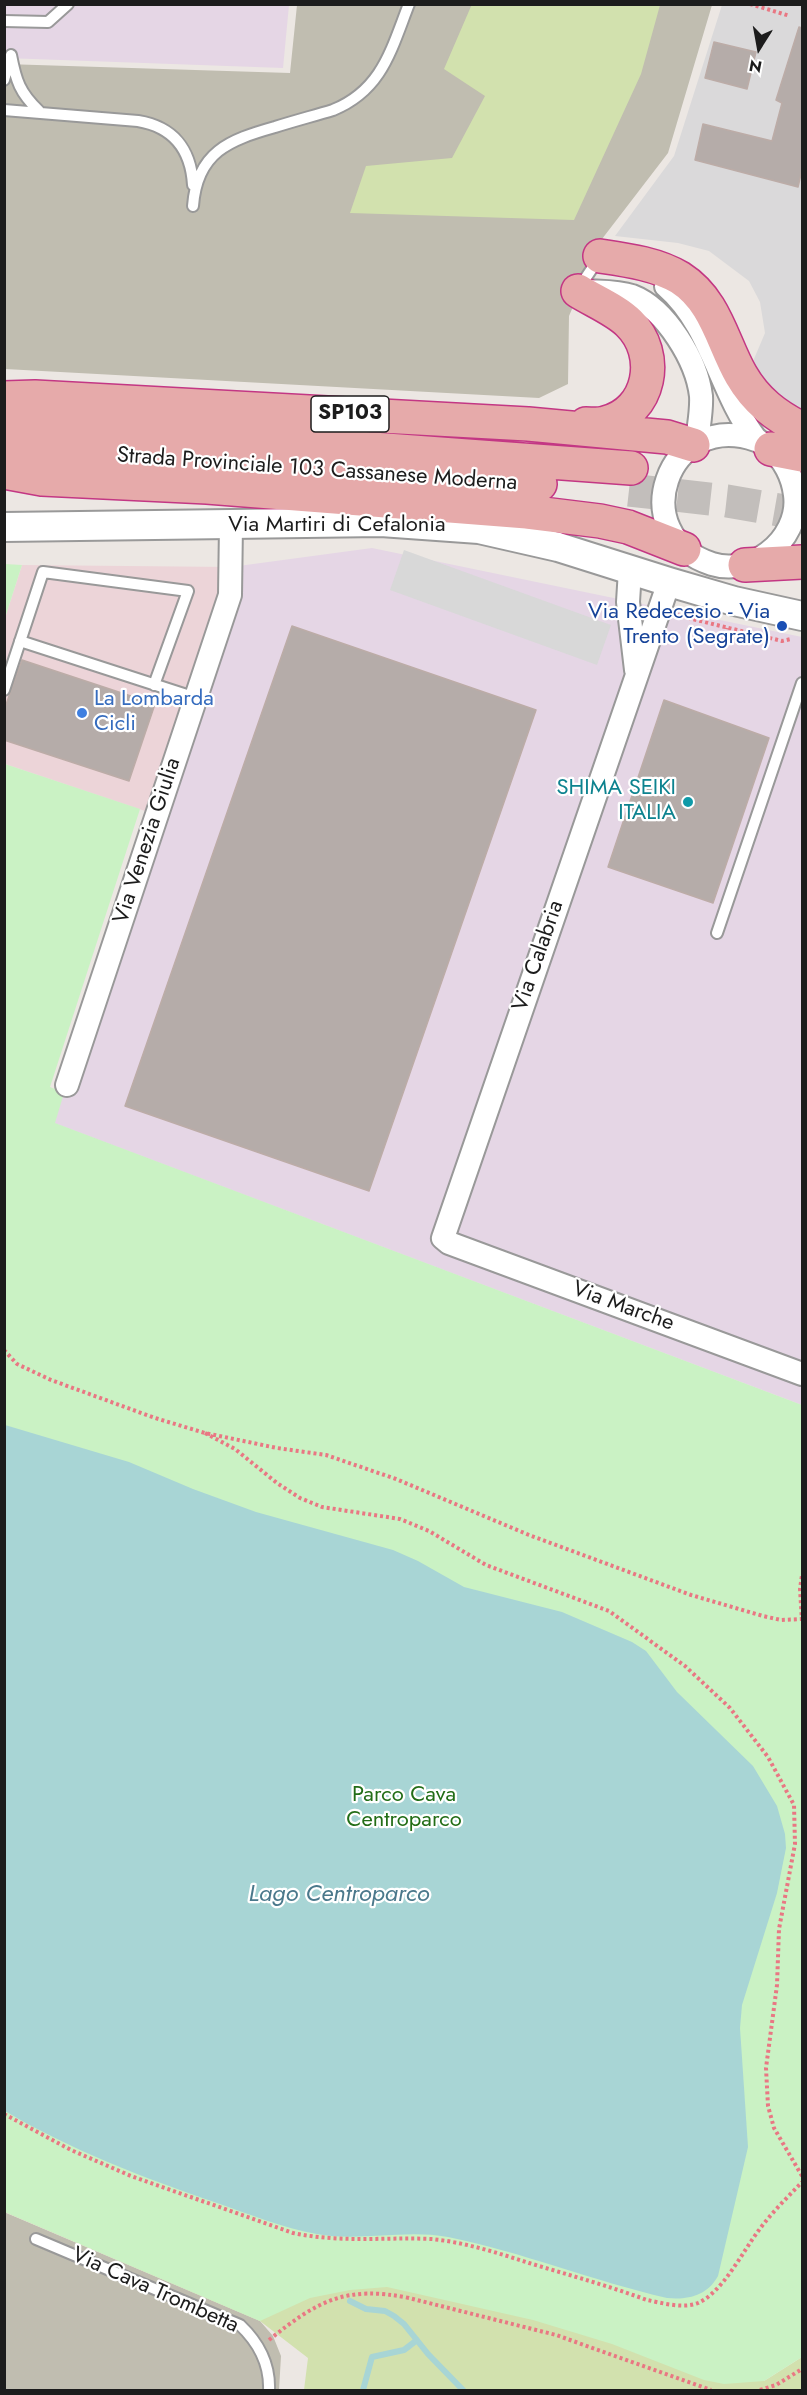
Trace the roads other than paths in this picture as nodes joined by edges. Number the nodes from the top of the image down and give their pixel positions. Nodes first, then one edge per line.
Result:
1 (68, 4) edge
2 (409, 4) edge
3 (4, 21) edge
4 (4, 80) edge
5 (4, 110) edge
6 (39, 111) junction
7 (600, 256) junction
8 (578, 291) junction
9 (4, 398) edge
10 (4, 422) edge
11 (528, 424) junction
12 (802, 429) edge
13 (695, 444) junction
14 (777, 448) edge
15 (4, 450) edge
16 (4, 472) edge
17 (231, 525) junction
18 (4, 527) edge
19 (684, 549) junction
20 (802, 562) edge
21 (745, 565) junction
22 (630, 570) junction
23 (669, 582) junction
24 (797, 627) edge
25 (20, 640) junction
26 (636, 673) junction
27 (802, 683) edge
28 (154, 685) junction
29 (4, 690) edge
30 (196, 698) junction
31 (717, 933) dead end
32 (67, 1085) dead end
33 (444, 1240) joint
34 (802, 1374) edge
35 (36, 2239) dead end
36 (269, 2391) edge

1 - 3 lane
2 - 6 lane
4 - 6 lane
5 - 6 lane
7 - 8 lane
7 - 12 highway
7 - 14 street
8 - 11 highway, SP103
8 - 13 street
9 - 11 highway, SP103
10 - 15 highway, Strada Provinciale 103 Cassanese Moderna / SP103
11 - 13 highway, SP103
13 - 14 street
13 - 19 street
14 - 21 street
16 - 19 highway
17 - 18 street, Via Martiri di Cefalonia
17 - 22 street, Via Martiri di Cefalonia
17 - 30 street, Via Venezia Giulia
19 - 21 street
20 - 21 highway
22 - 23 street, Via Martiri di Cefalonia
22 - 26 street, Via Calabria
23 - 24 street, Via Martiri di Cefalonia
23 - 26 street, Via Calabria
25 - 28 lane
25 - 28 lane
25 - 29 lane
26 - 33 street, Via Calabria
27 - 31 lane
28 - 30 lane
30 - 32 street, Via Venezia Giulia
33 - 34 street, Via Marche
35 - 36 lane, Via Cava Trombetta

